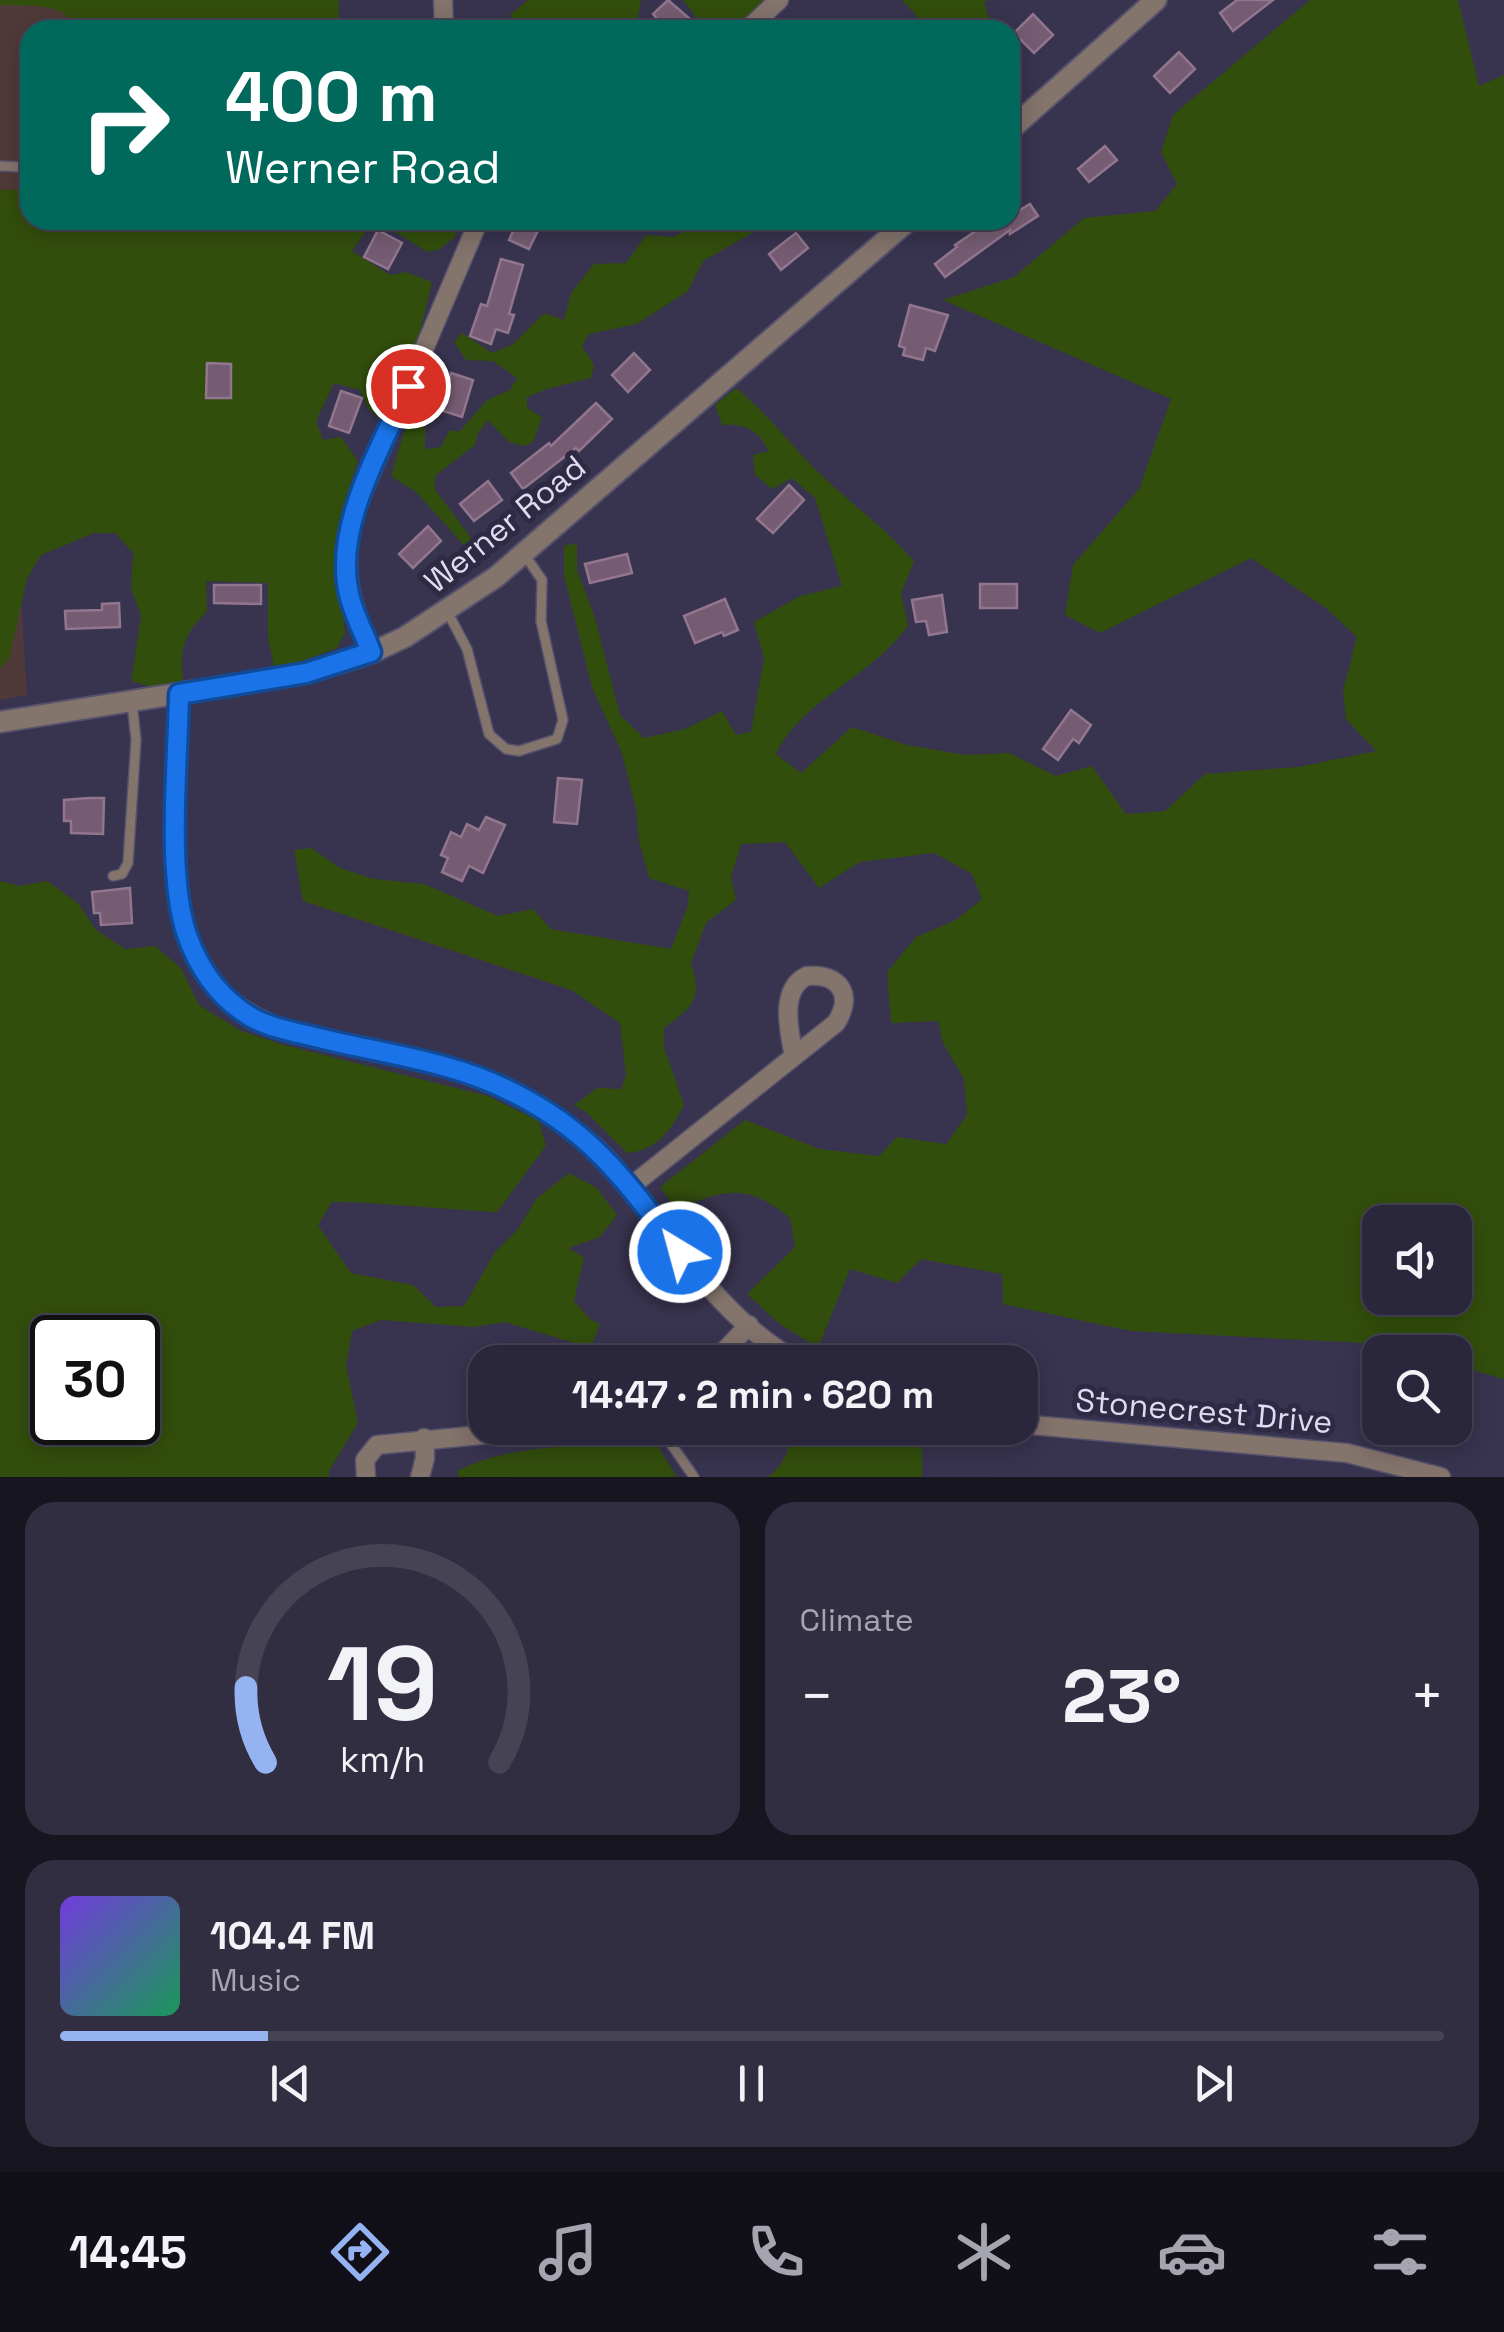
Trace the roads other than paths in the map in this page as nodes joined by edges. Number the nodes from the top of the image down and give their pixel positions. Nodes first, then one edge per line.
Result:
1 (779, 0) edge
2 (1156, 0) edge
3 (758, 20) edge
4 (1020, 121) edge
5 (475, 230) edge
6 (897, 230) edge
7 (524, 554) junction
8 (448, 611) junction
9 (371, 652) junction
10 (179, 694) junction
11 (132, 702) junction
12 (0, 722) edge
13 (113, 876) dead end
14 (794, 1056) dead end
15 (630, 1187) junction
16 (749, 1325) junction
17 (730, 1345) edge
18 (771, 1345) edge
19 (1038, 1426) edge
20 (468, 1435) edge
21 (424, 1438) junction
22 (672, 1445) edge
23 (366, 1477) edge
24 (420, 1477) edge
25 (694, 1477) edge
26 (1440, 1477) edge

1 - 3 street
2 - 4 street
5 - 9 street
6 - 7 street, Werner Road
7 - 8 street, Werner Road
7 - 8 lane
8 - 9 street, Werner Road
9 - 10 street, Werner Road
10 - 11 street, Werner Road
10 - 15 street
11 - 12 street, Werner Road
11 - 13 lane
14 - 15 street
15 - 16 street
16 - 17 street
16 - 18 street
19 - 26 street, Stonecrest Drive
20 - 21 street
21 - 23 street
21 - 24 street
22 - 25 lane

